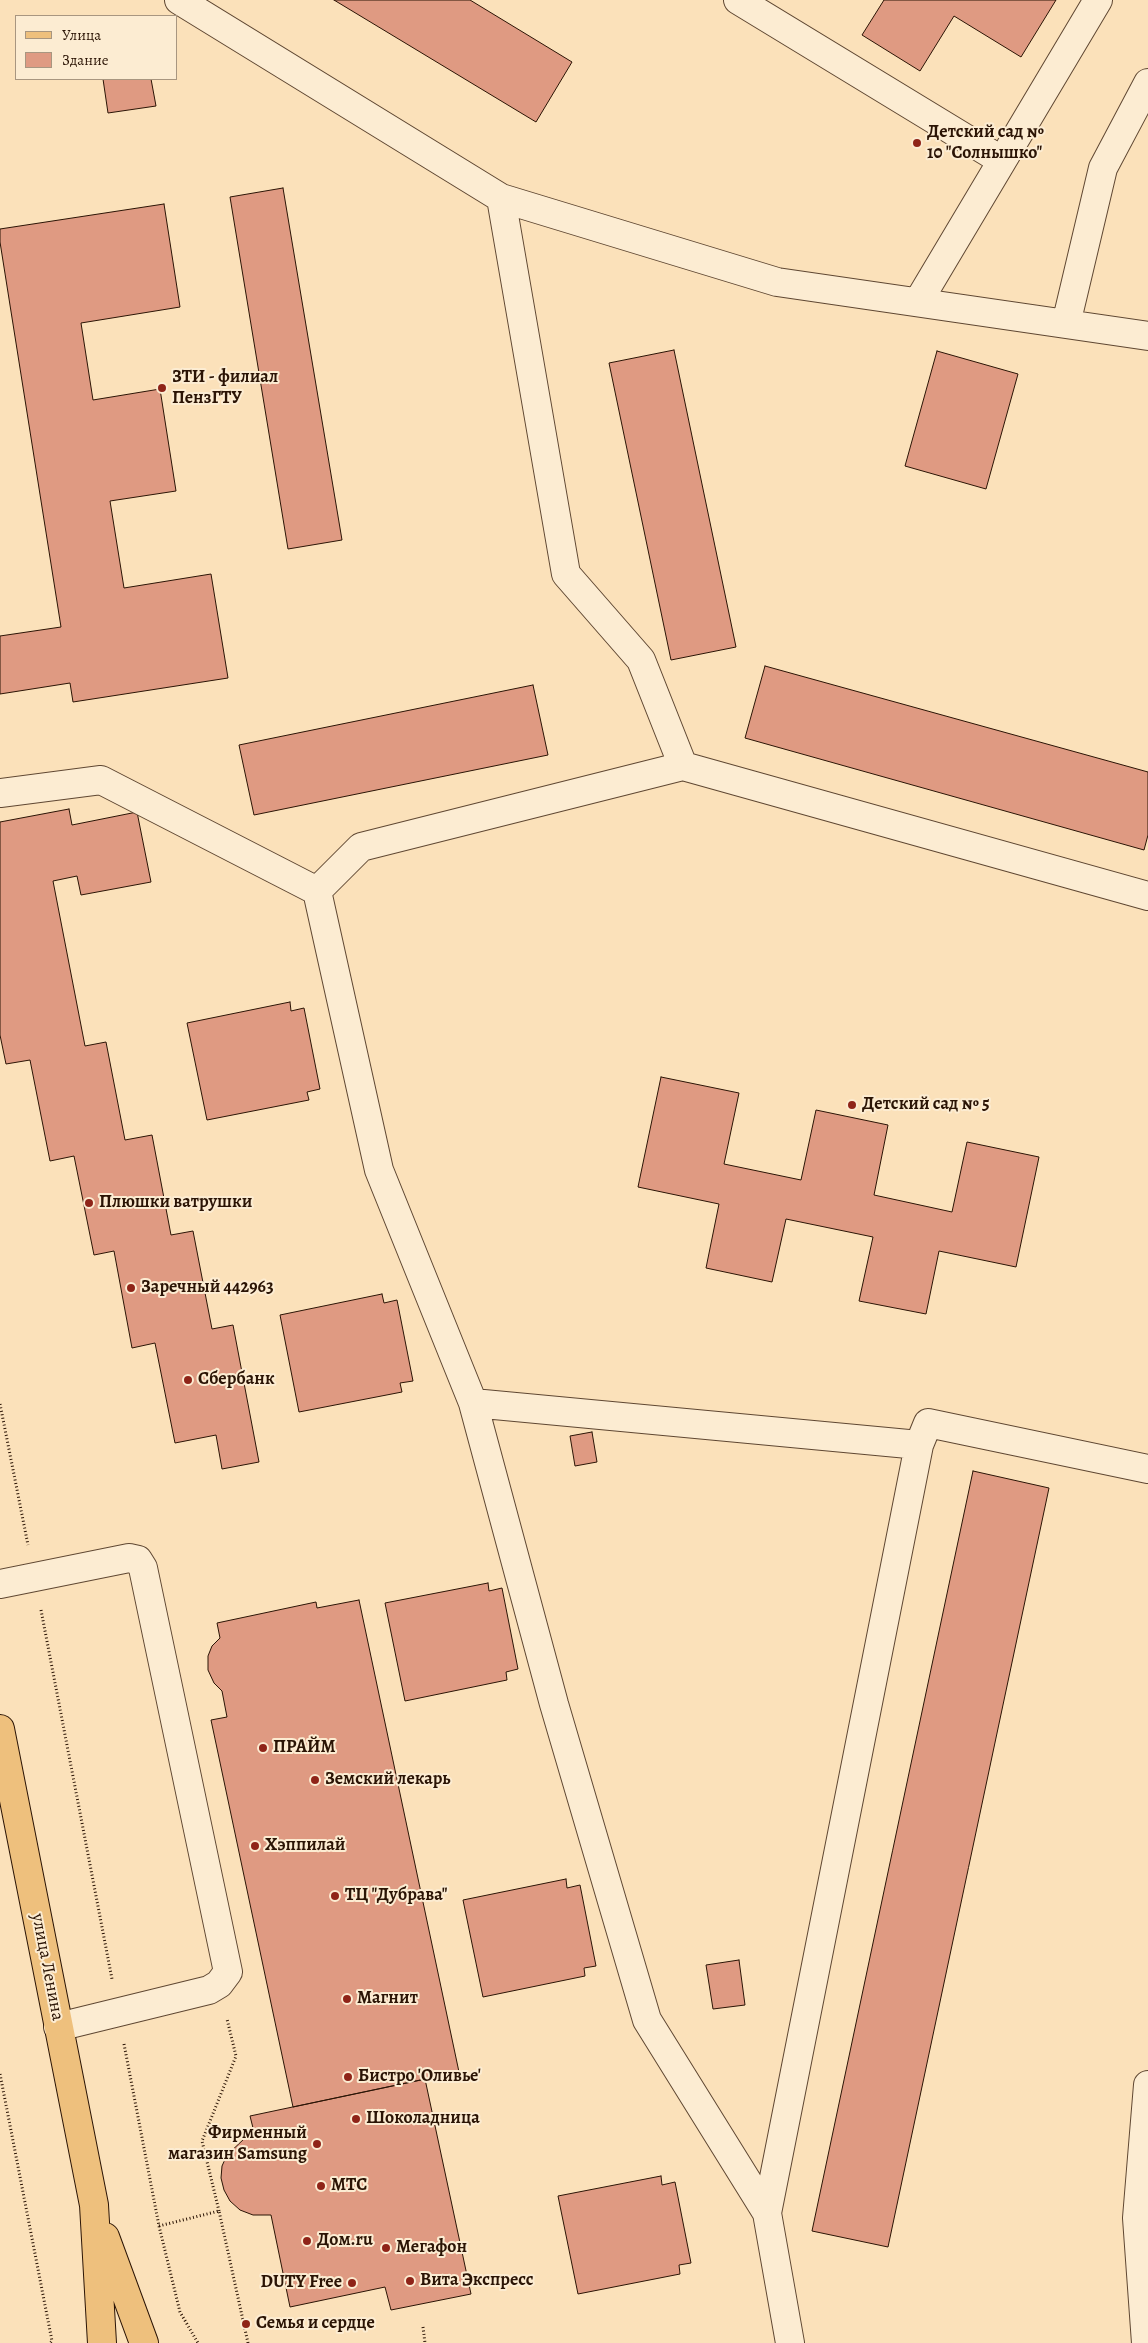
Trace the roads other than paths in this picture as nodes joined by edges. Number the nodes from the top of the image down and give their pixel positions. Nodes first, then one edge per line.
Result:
1 (179, 0) edge
2 (738, 0) edge
3 (1098, 0) edge
4 (1148, 83) edge
5 (1001, 160) junction
6 (501, 198) junction
7 (918, 302) junction
8 (1066, 324) junction
9 (1148, 336) edge
10 (683, 766) junction
11 (0, 793) edge
12 (317, 891) junction
13 (1148, 896) edge
14 (473, 1404) junction
15 (920, 1445) junction
16 (1148, 1469) edge
17 (0, 1584) edge
18 (0, 1729) edge
19 (58, 2027) junction
20 (1148, 2085) edge
21 (94, 2205) junction
22 (767, 2213) junction
23 (102, 2343) edge
24 (144, 2343) edge
25 (790, 2343) edge
26 (1146, 2343) edge

1 - 6 street
2 - 5 street
3 - 5 street
4 - 8 street
5 - 7 street
6 - 7 street
6 - 10 street
7 - 8 street
8 - 9 street
10 - 12 street
10 - 13 street
11 - 12 street
12 - 14 street
14 - 15 street
14 - 22 street
15 - 16 street
15 - 22 street
17 - 19 street
18 - 19 main road, улица Ленина
19 - 21 main road, улица Ленина
20 - 26 street
21 - 23 main road, улица Ленина
21 - 24 main road, улица Ленина
22 - 25 street

